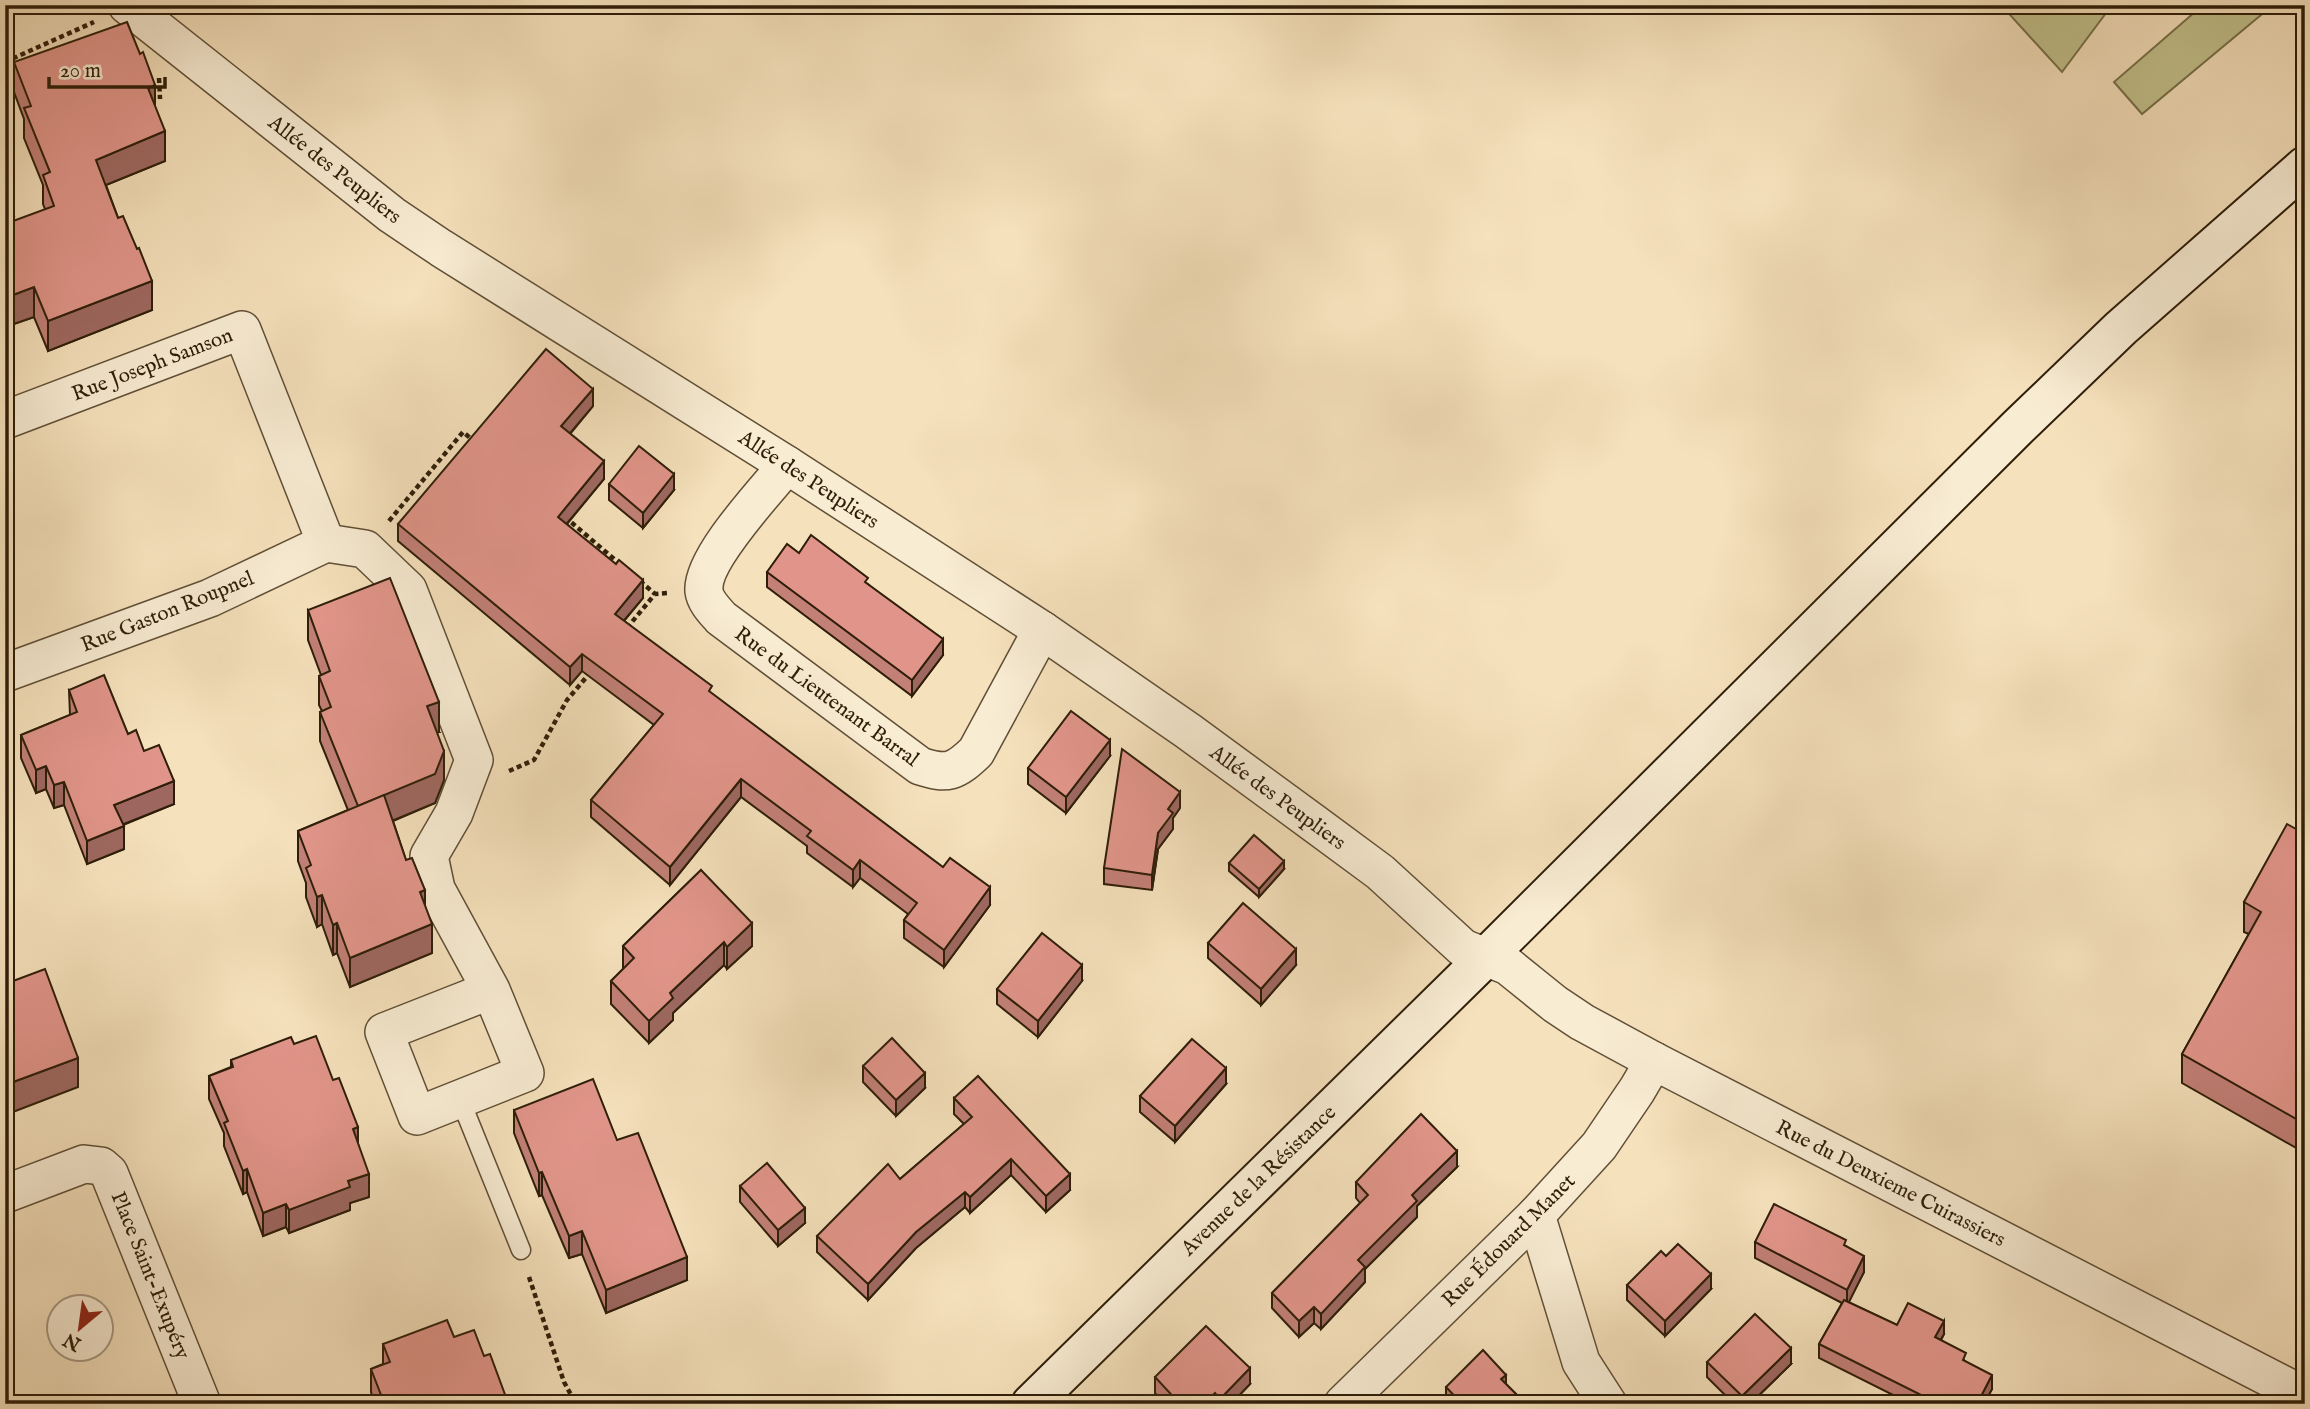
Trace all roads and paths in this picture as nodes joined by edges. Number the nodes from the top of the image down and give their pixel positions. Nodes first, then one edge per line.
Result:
1 (115, 12) edge
2 (5, 62) edge
3 (159, 76) dead end
4 (160, 99) dead end
5 (2305, 166) edge
6 (5, 197) edge
7 (18, 228) edge
8 (5, 420) edge
9 (484, 450) edge
10 (787, 465) junction
11 (559, 513) edge
12 (326, 543) junction
13 (365, 549) junction
14 (623, 567) edge
15 (634, 576) edge
16 (704, 592) junction
17 (655, 594) junction
18 (1042, 630) junction
19 (620, 636) edge
20 (594, 668) edge
21 (5, 673) edge
22 (470, 770) junction
23 (1486, 957) junction
24 (491, 990) junction
25 (1654, 1061) junction
26 (460, 1099) junction
27 (5, 1194) edge
28 (1536, 1215) junction
29 (521, 1250) joint
30 (2305, 1396) edge
31 (202, 1404) edge
32 (576, 1404) edge
33 (1031, 1404) edge
34 (1343, 1404) edge
35 (1608, 1404) edge

1 - 2 path
1 - 10 street, Allée des Peupliers
3 - 4 path
5 - 23 main road, Avenue de la Résistance
6 - 7 path
8 - 12 street, Rue Joseph Samson
9 - 13 path
10 - 16 street
10 - 18 street, Allée des Peupliers
11 - 14 path
12 - 13 street
12 - 21 street, Rue Gaston Roupnel
13 - 22 street
15 - 17 path
16 - 17 path
16 - 18 street, Rue du Lieutenant Barral
17 - 19 path
18 - 23 street, Allée des Peupliers
20 - 22 path
22 - 24 street
23 - 25 street, Rue du Deuxieme Cuirassiers
23 - 33 main road, Avenue de la Résistance
24 - 26 street
24 - 26 street
25 - 28 street, Rue Édouard Manet
25 - 30 street, Rue du Deuxieme Cuirassiers
26 - 29 lane
27 - 31 street, Place Saint-Exupéry
28 - 34 street, Rue Édouard Manet
28 - 35 street
29 - 32 path

